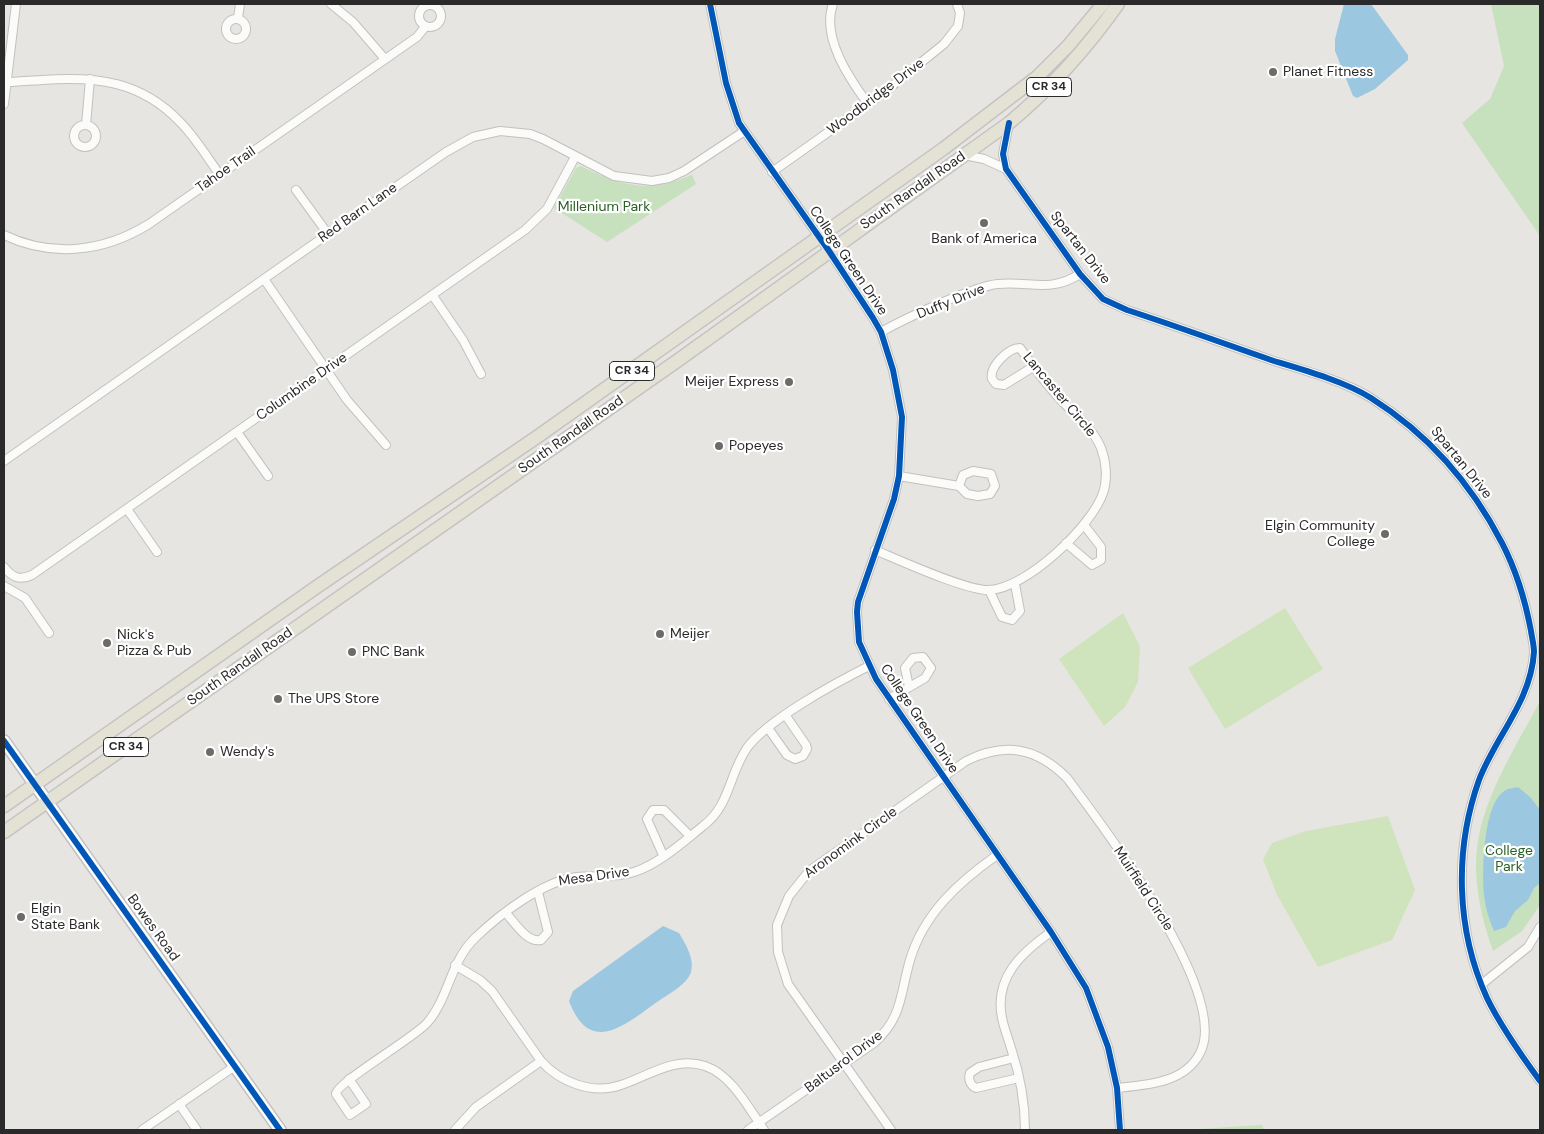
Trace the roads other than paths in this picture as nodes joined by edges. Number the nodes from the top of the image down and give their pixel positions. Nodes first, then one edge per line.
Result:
1 (16, 4) edge
2 (240, 4) edge
3 (331, 4) edge
4 (710, 4) edge
5 (834, 4) edge
6 (1102, 4) edge
7 (1118, 4) edge
8 (958, 6) edge
9 (238, 18) dead end
10 (425, 27) dead end
11 (385, 59) junction
12 (90, 78) junction
13 (6, 83) edge
14 (4, 104) edge
15 (868, 104) junction
16 (1009, 123) junction
17 (86, 125) dead end
18 (744, 132) junction
19 (964, 155) junction
20 (575, 157) junction
21 (1006, 169) junction
22 (772, 172) junction
23 (220, 175) junction
24 (296, 190) dead end
25 (328, 234) junction
26 (4, 235) edge
27 (818, 237) junction
28 (829, 251) junction
29 (1080, 274) junction
30 (264, 279) junction
31 (433, 296) junction
32 (881, 332) junction
33 (1033, 367) junction
34 (327, 369) junction
35 (481, 374) dead end
36 (237, 432) junction
37 (386, 445) dead end
38 (4, 462) edge
39 (268, 476) dead end
40 (899, 476) junction
41 (959, 486) junction
42 (127, 509) junction
43 (1084, 525) junction
44 (1066, 543) junction
45 (875, 550) junction
46 (157, 552) dead end
47 (4, 567) edge
48 (1015, 584) junction
49 (5, 588) edge
50 (989, 590) junction
51 (49, 634) dead end
52 (869, 666) junction
53 (909, 688) dead end
54 (890, 699) junction
55 (786, 716) junction
56 (768, 728) junction
57 (4, 741) edge
58 (943, 777) junction
59 (36, 785) junction
60 (48, 802) junction
61 (4, 806) edge
62 (4, 832) edge
63 (690, 836) junction
64 (663, 855) junction
65 (997, 855) junction
66 (538, 892) junction
67 (506, 913) junction
68 (1540, 927) edge
69 (1052, 932) junction
70 (455, 965) junction
71 (1482, 984) junction
72 (1014, 1058) junction
73 (541, 1061) junction
74 (843, 1064) junction
75 (234, 1066) junction
76 (1019, 1078) junction
77 (349, 1079) junction
78 (1540, 1081) edge
79 (1117, 1088) junction
80 (179, 1104) junction
81 (762, 1127) edge
82 (142, 1130) edge
83 (197, 1130) edge
84 (280, 1130) edge
85 (454, 1130) edge
86 (748, 1130) edge
87 (891, 1130) edge
88 (1025, 1130) edge
89 (1120, 1130) edge

1 - 13 street
2 - 9 street
3 - 11 street
4 - 18 street, College Green Drive
5 - 15 street
6 - 27 main road, South Randall Road / CR 34
7 - 16 main road, South Randall Road / CR 34
8 - 15 street, Woodbridge Drive
10 - 11 street, Tahoe Trail
11 - 23 street, Tahoe Trail
12 - 13 street
12 - 17 street
12 - 23 street
13 - 14 street
15 - 22 street, Woodbridge Drive
16 - 19 main road, South Randall Road / CR 34
16 - 21 street
18 - 20 street, Red Barn Lane
18 - 22 street, College Green Drive
19 - 21 street
19 - 28 main road, South Randall Road / CR 34
20 - 25 street, Red Barn Lane
20 - 31 street, Columbine Drive
21 - 29 street, Spartan Drive
22 - 27 street, College Green Drive
23 - 26 street, Tahoe Trail
24 - 25 street
25 - 30 street, Red Barn Lane
27 - 28 street, College Green Drive
27 - 59 main road, South Randall Road / CR 34
28 - 32 street, College Green Drive
28 - 60 main road, South Randall Road / CR 34
29 - 32 street, Duffy Drive
29 - 71 street, Spartan Drive
30 - 34 street
30 - 38 street, Red Barn Lane
31 - 34 street, Columbine Drive
31 - 35 street
32 - 40 street, College Green Drive
33 - 33 street, Lancaster Circle
33 - 43 street, Lancaster Circle
34 - 36 street, Columbine Drive
34 - 37 street
36 - 39 street
36 - 42 street, Columbine Drive
40 - 41 street
40 - 45 street, College Green Drive
41 - 41 street
42 - 46 street
42 - 47 street, Columbine Drive
43 - 44 street, Lancaster Circle
43 - 44 street
44 - 48 street, Lancaster Circle
45 - 50 street, Lancaster Circle
45 - 52 street, College Green Drive
48 - 50 street, Lancaster Circle
48 - 50 street
49 - 51 street
52 - 54 street, College Green Drive
52 - 55 street, Mesa Drive
53 - 54 street
54 - 58 street, College Green Drive
55 - 56 street, Mesa Drive
55 - 56 street
56 - 63 street, Mesa Drive
57 - 59 main road, Bowes Road
58 - 65 street, College Green Drive
58 - 74 street, Aronomink Circle
58 - 79 street, Muirfield Circle
59 - 60 main road, Bowes Road
59 - 61 main road, CR 34
60 - 62 main road, CR 34
60 - 75 main road, Bowes Road
63 - 64 street, Mesa Drive
63 - 64 street
64 - 66 street, Mesa Drive
65 - 69 street, College Green Drive
65 - 74 street, Baltusrol Drive
66 - 67 street, Mesa Drive
66 - 67 street
67 - 70 street, Mesa Drive
68 - 71 street
69 - 72 street
69 - 79 street, College Green Drive
70 - 73 street
70 - 77 street, Mesa Drive
71 - 78 street, Spartan Drive
72 - 76 street
72 - 76 street
73 - 81 street
73 - 85 street
74 - 81 street, Baltusrol Drive
74 - 87 street, Aronomink Circle
75 - 80 street
75 - 84 main road, Bowes Road
76 - 88 street
77 - 77 street, Mesa Drive
79 - 89 street, College Green Drive
80 - 82 street
80 - 83 street
81 - 86 street, Baltusrol Drive

